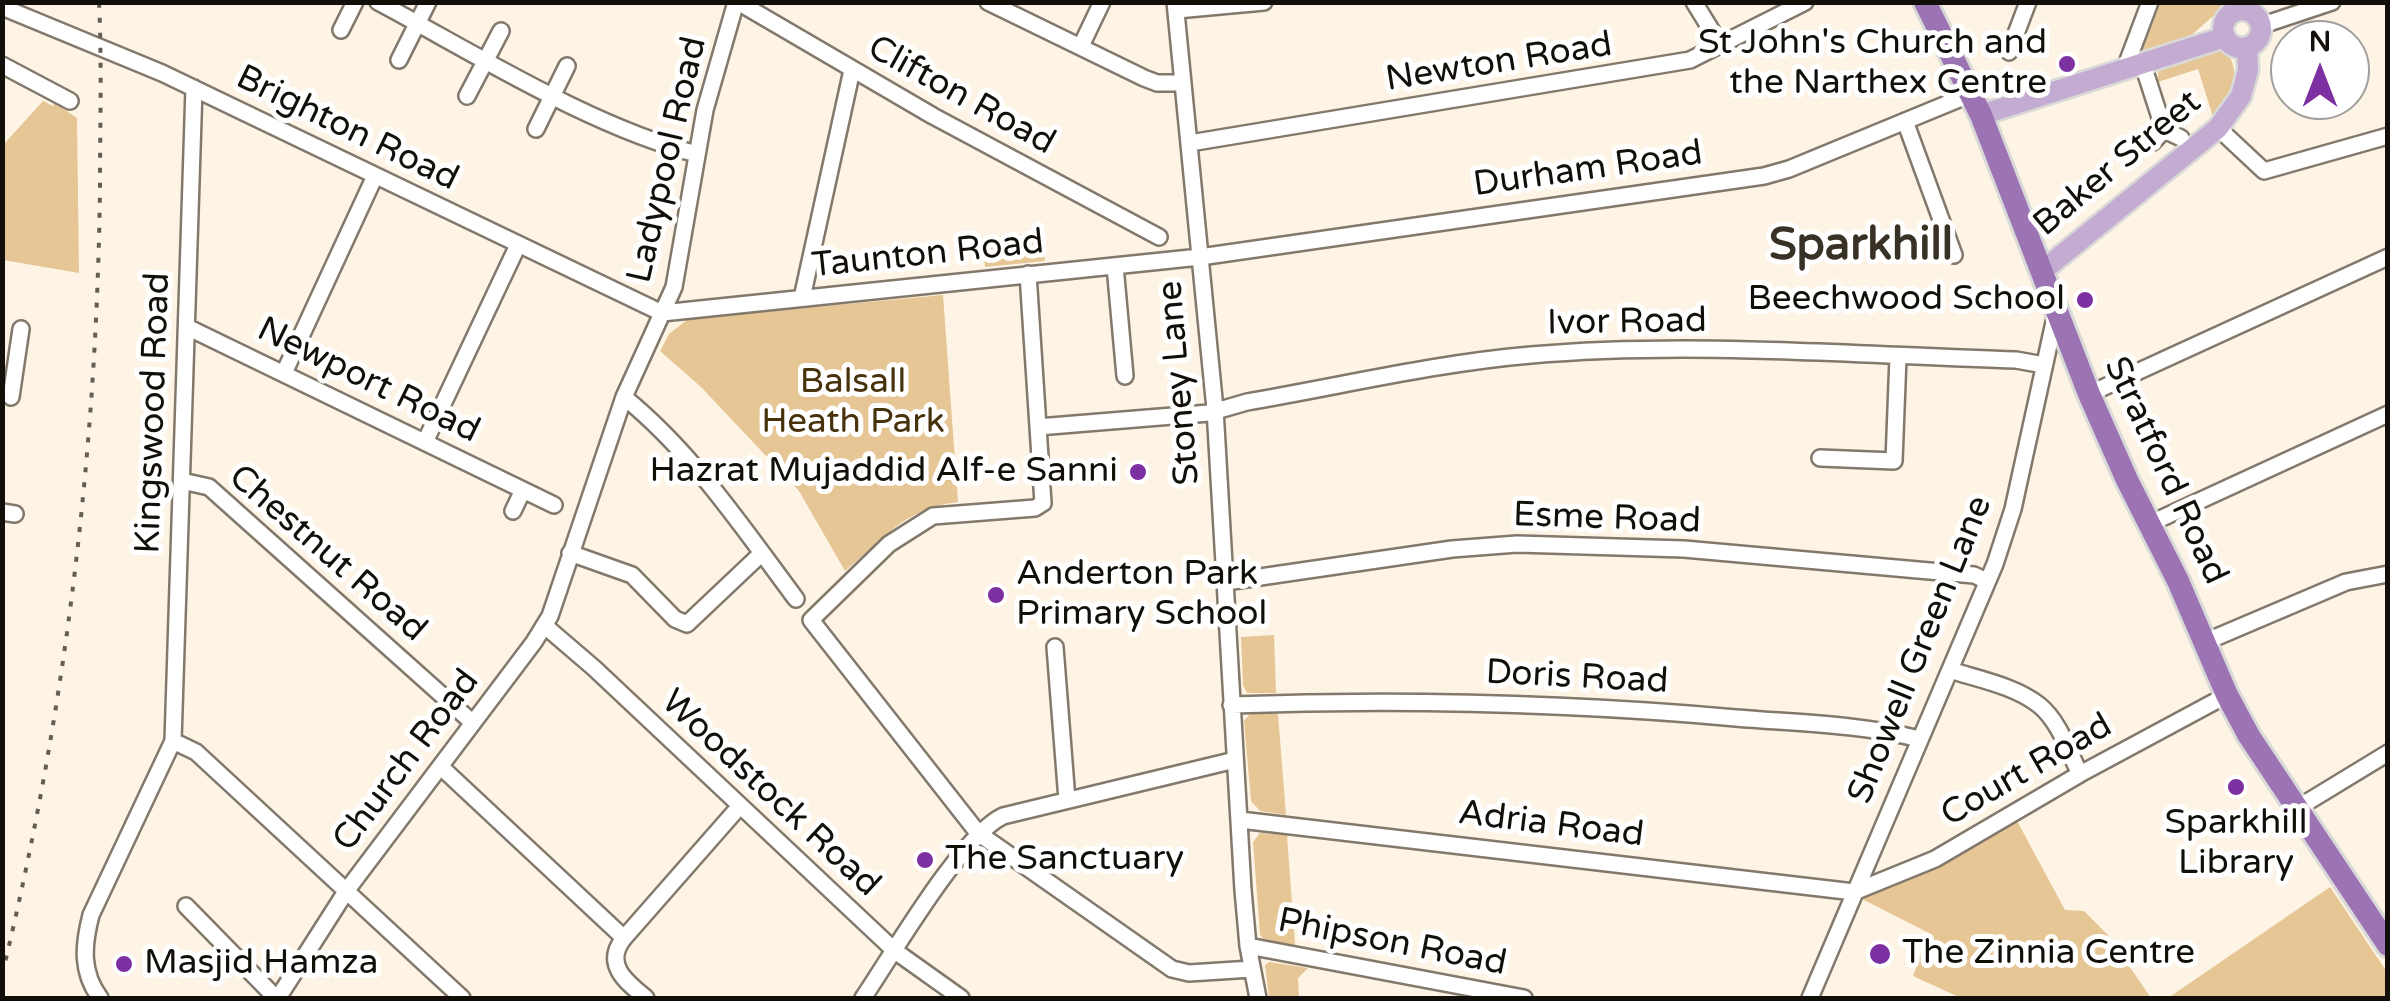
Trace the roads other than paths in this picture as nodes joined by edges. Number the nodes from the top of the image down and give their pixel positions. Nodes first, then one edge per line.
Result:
1 (355, 2) edge
2 (378, 2) edge
3 (428, 2) edge
4 (737, 2) edge
5 (988, 2) edge
6 (1102, 2) edge
7 (1264, 2) edge
8 (1694, 2) edge
9 (1805, 2) edge
10 (1924, 2) edge
11 (2028, 2) edge
12 (2150, 2) edge
13 (2332, 2) edge
14 (1176, 6) edge
15 (2, 7) edge
16 (2246, 7) edge
17 (417, 23) junction
18 (2260, 26) junction
19 (341, 30) dead end
20 (501, 32) dead end
21 (2224, 36) junction
22 (1081, 46) junction
23 (1721, 46) junction
24 (2247, 48) junction
25 (2009, 52) dead end
26 (486, 59) junction
27 (399, 60) dead end
28 (2, 66) edge
29 (567, 66) dead end
30 (2134, 68) junction
31 (852, 70) junction
32 (1181, 83) junction
33 (194, 88) junction
34 (553, 95) junction
35 (467, 96) dead end
36 (70, 101) dead end
37 (1976, 104) junction
38 (1905, 121) junction
39 (2218, 128) junction
40 (536, 129) dead end
41 (2388, 136) edge
42 (2181, 138) dead end
43 (1190, 143) junction
44 (697, 154) junction
45 (375, 176) junction
46 (1159, 237) dead end
47 (518, 245) junction
48 (1954, 255) dead end
49 (2388, 257) edge
50 (1200, 258) junction
51 (1114, 266) junction
52 (2041, 272) junction
53 (1028, 274) junction
54 (802, 298) junction
55 (662, 313) junction
56 (2056, 313) junction
57 (187, 327) junction
58 (21, 329) dead end
59 (10, 353) edge
60 (1898, 357) junction
61 (2044, 366) junction
62 (284, 373) junction
63 (1125, 376) dead end
64 (2088, 394) junction
65 (11, 397) dead end
66 (624, 397) junction
67 (1215, 409) junction
68 (2388, 414) edge
69 (1038, 426) junction
70 (425, 442) junction
71 (1820, 458) dead end
72 (182, 481) junction
73 (523, 490) junction
74 (554, 505) dead end
75 (512, 511) dead end
76 (2149, 524) junction
77 (570, 553) junction
78 (762, 553) junction
79 (2388, 574) edge
80 (1987, 581) junction
81 (1226, 582) junction
82 (796, 599) dead end
83 (545, 626) junction
84 (2204, 642) junction
85 (1055, 647) dead end
86 (1950, 670) junction
87 (2227, 695) junction
88 (1232, 705) junction
89 (472, 723) junction
90 (1919, 739) junction
91 (173, 740) junction
92 (2388, 754) edge
93 (1236, 760) junction
94 (441, 767) junction
95 (2080, 774) junction
96 (1067, 800) junction
97 (739, 807) junction
98 (2296, 808) junction
99 (1240, 820) junction
100 (978, 833) junction
101 (1868, 861) junction
102 (1888, 878) junction
103 (347, 890) junction
104 (1854, 892) junction
105 (186, 906) dead end
106 (2384, 931) edge
107 (624, 938) junction
108 (1248, 946) junction
109 (895, 952) junction
110 (1252, 969) junction
111 (100, 998) edge
112 (277, 998) edge
113 (462, 998) edge
114 (646, 998) edge
115 (863, 998) edge
116 (961, 998) edge
117 (1258, 998) edge
118 (1517, 998) edge
119 (1810, 998) edge

1 - 19 street
2 - 17 street
3 - 17 street
4 - 31 street, Clifton Road
4 - 44 street, Ladypool Road
5 - 22 street
6 - 22 street
7 - 14 street
8 - 23 street
9 - 23 street, Newton Road
10 - 37 highway, Stratford Road
11 - 25 street
12 - 30 street
13 - 18 street
14 - 32 street, Stoney Lane
15 - 33 street, Brighton Road
16 - 18 main road
16 - 21 main road
17 - 26 street
17 - 27 street
18 - 24 main road, Baker Street
20 - 26 street
21 - 24 main road
21 - 30 main road
22 - 32 street
23 - 43 street, Newton Road
24 - 39 main road, Baker Street
26 - 34 street
26 - 35 street
28 - 36 street
29 - 34 street
30 - 37 main road
30 - 42 street
31 - 46 street, Clifton Road
31 - 54 street
32 - 43 street, Stoney Lane
33 - 45 street, Brighton Road
33 - 57 street, Kingswood Road
34 - 40 street
34 - 44 street
37 - 38 street, Durham Road
37 - 52 highway, Stratford Road
38 - 48 street
38 - 50 street, Durham Road
39 - 41 street
39 - 52 main road, Baker Street
43 - 50 street, Stoney Lane
44 - 55 street, Ladypool Road
45 - 47 street, Brighton Road
45 - 62 street
47 - 55 street, Brighton Road
47 - 70 street
49 - 64 street
50 - 51 street, Taunton Road
50 - 67 street, Stoney Lane
51 - 53 street, Taunton Road
51 - 63 street
52 - 56 highway, Stratford Road
53 - 54 street, Taunton Road
53 - 69 street
54 - 55 street, Taunton Road
55 - 66 street, Ladypool Road
56 - 61 street, Showell Green Lane
56 - 64 highway, Stratford Road
57 - 62 street, Newport Road
57 - 72 street, Kingswood Road
58 - 59 street
59 - 65 street
60 - 61 street, Ivor Road
60 - 67 street, Ivor Road
60 - 71 street
61 - 80 street, Showell Green Lane
62 - 70 street, Newport Road
64 - 76 highway, Stratford Road
66 - 77 street, Ladypool Road
66 - 78 street
67 - 69 street, Ivor Road
67 - 81 street, Stoney Lane
68 - 76 street
69 - 100 street
70 - 73 street, Newport Road
72 - 89 street, Chestnut Road
72 - 91 street, Kingswood Road
73 - 74 street, Newport Road
73 - 75 street
76 - 84 highway, Stratford Road
77 - 78 street
77 - 83 street, Church Road
78 - 82 street
79 - 84 street
80 - 81 street, Esme Road
80 - 86 street, Showell Green Lane
81 - 88 street, Stoney Lane
83 - 89 street, Church Road
83 - 97 street, Woodstock Road
84 - 87 highway, Stratford Road
85 - 96 street
86 - 90 street, Showell Green Lane
86 - 95 street
87 - 95 street, Court Road
87 - 98 highway, Stratford Road
88 - 90 street, Doris Road
88 - 93 street, Stoney Lane
89 - 94 street, Church Road
90 - 101 street, Showell Green Lane
91 - 103 street
91 - 111 street
92 - 98 street
93 - 96 street
93 - 99 street, Stoney Lane
94 - 103 street, Church Road
94 - 107 street
95 - 102 street, Court Road
96 - 100 street
97 - 107 street
97 - 109 street, Woodstock Road
98 - 106 highway, Stratford Road
99 - 104 street, Adria Road
99 - 108 street, Stoney Lane
100 - 109 street
100 - 110 street
101 - 102 street
101 - 104 street, Showell Green Lane
102 - 104 street, Court Road
103 - 112 street, Church Road
103 - 113 street
104 - 119 street, Showell Green Lane
105 - 112 street
107 - 114 street
108 - 110 street, Stoney Lane
108 - 118 street, Phipson Road
109 - 115 street
109 - 116 street, Woodstock Road
110 - 117 street, Stoney Lane

